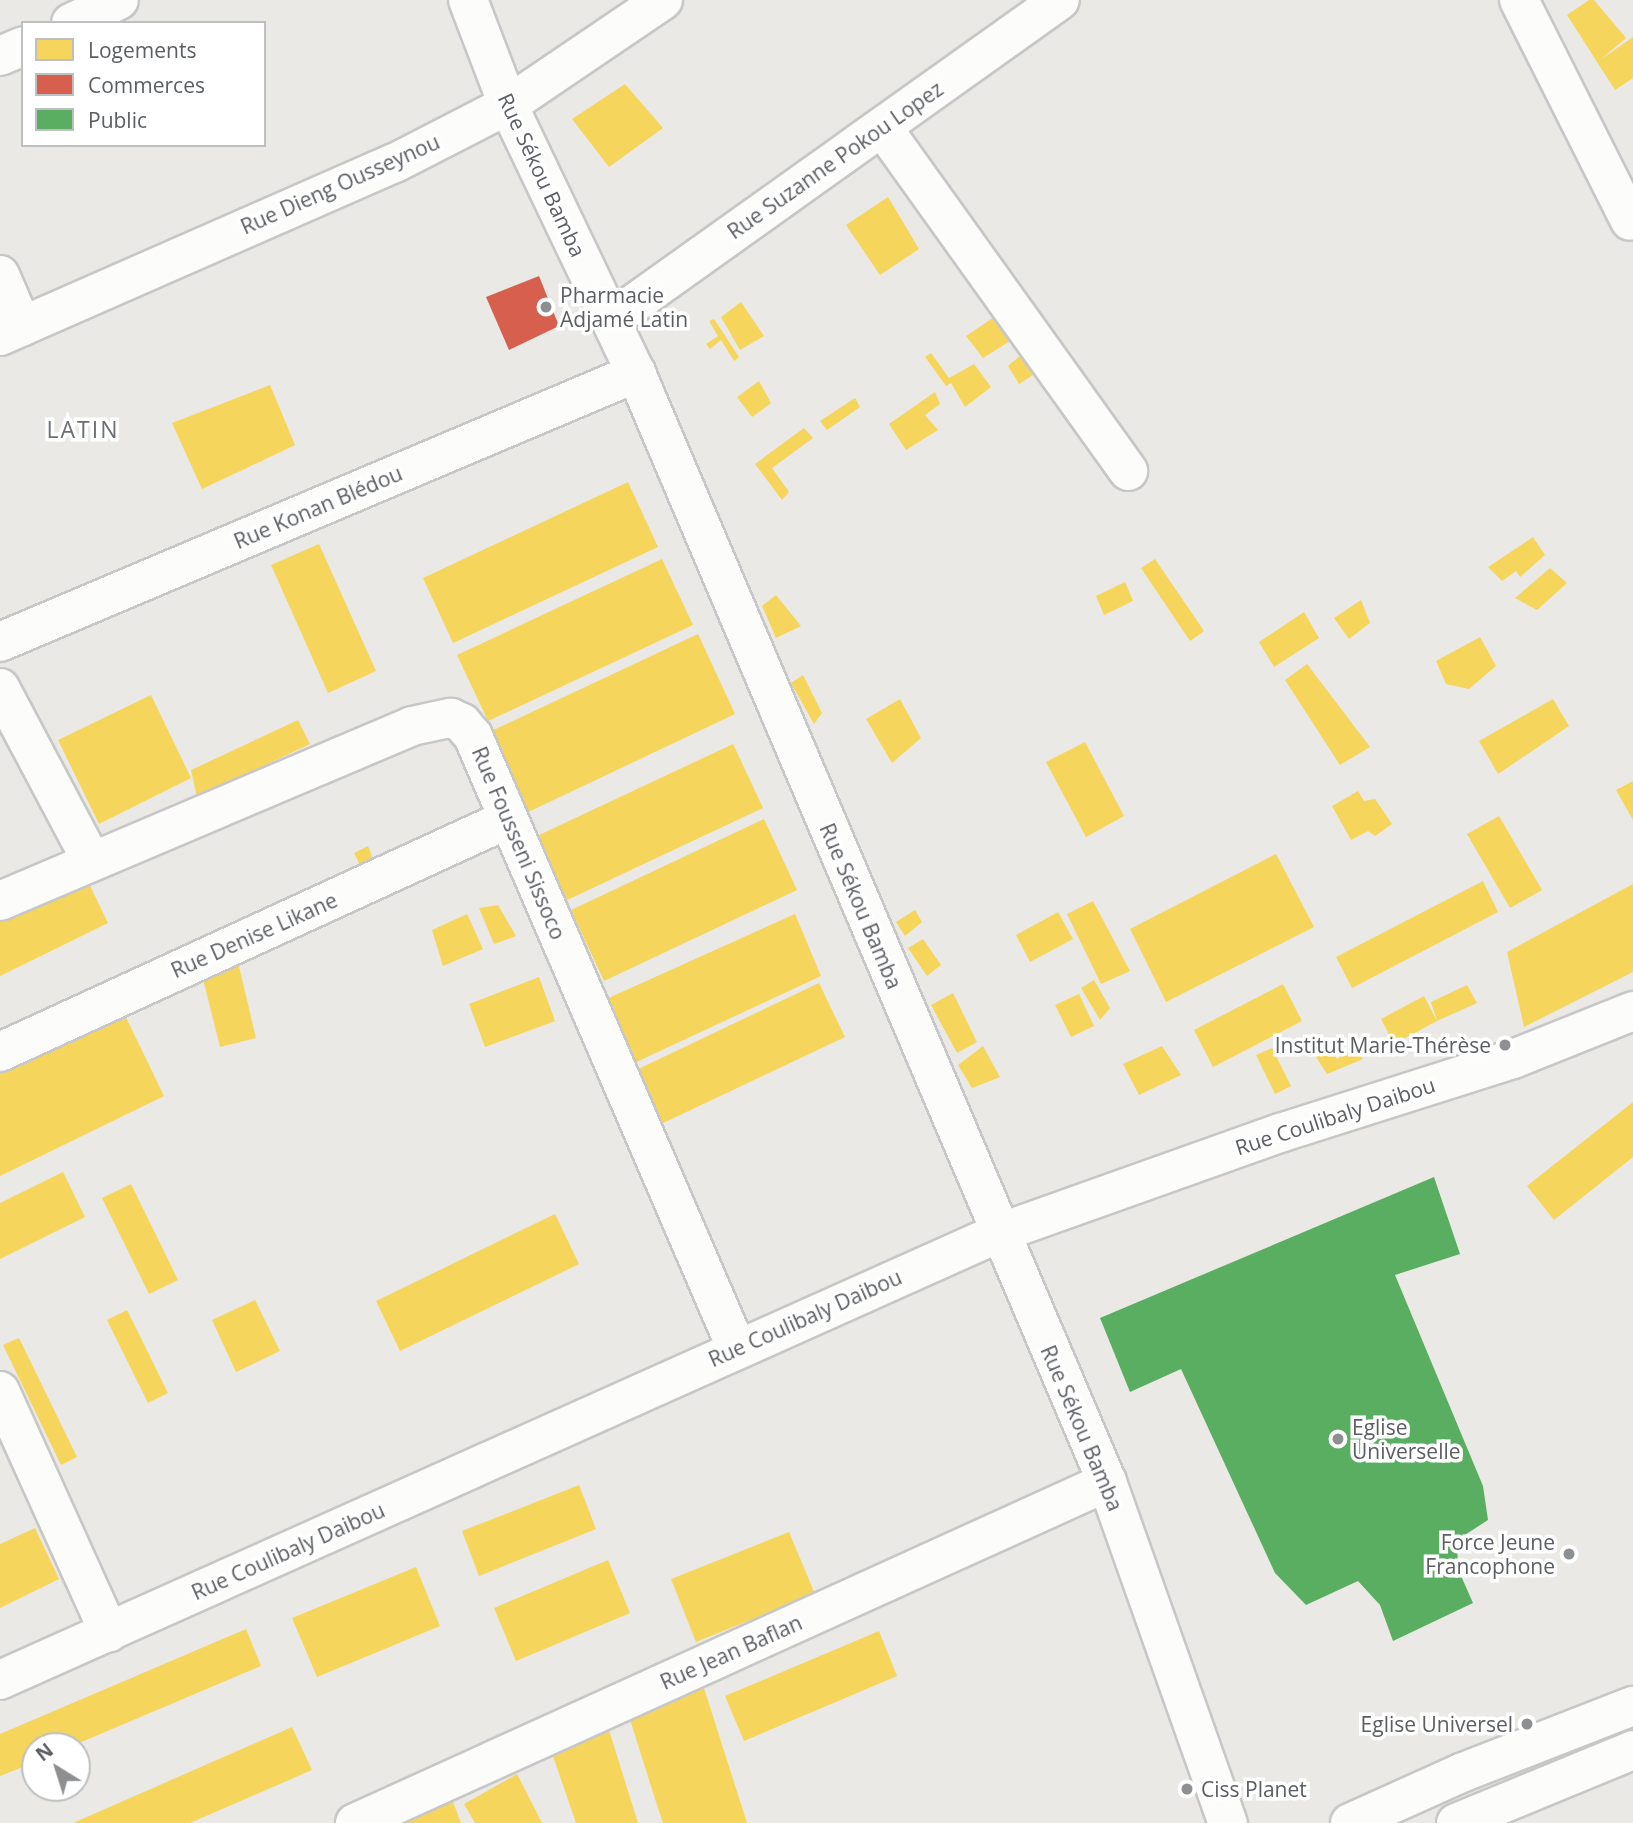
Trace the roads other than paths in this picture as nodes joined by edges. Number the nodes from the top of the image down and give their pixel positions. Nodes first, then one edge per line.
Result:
1 (119, 0) edge
2 (468, 0) edge
3 (663, 0) edge
4 (1060, 0) edge
5 (1519, 0) edge
6 (75, 21) edge
7 (21, 47) edge
8 (0, 56) edge
9 (508, 105) junction
10 (882, 127) junction
11 (1630, 221) dead end
12 (0, 275) edge
13 (611, 320) junction
14 (11, 331) edge
15 (636, 373) junction
16 (1128, 471) dead end
17 (0, 642) edge
18 (0, 688) edge
19 (508, 819) junction
20 (91, 860) junction
21 (0, 901) edge
22 (1633, 1011) edge
23 (0, 1052) edge
24 (999, 1233) junction
25 (736, 1348) junction
26 (0, 1391) edge
27 (1107, 1482) junction
28 (108, 1632) junction
29 (0, 1680) edge
30 (1633, 1706) edge
31 (1633, 1750) edge
32 (355, 1823) edge
33 (1228, 1823) edge
34 (1350, 1823) edge
35 (1456, 1823) edge

1 - 6 street
2 - 9 street, Rue Sékou Bamba
3 - 9 street, Rue Dieng Ousseynou
4 - 10 street, Rue Suzanne Pokou Lopez
5 - 11 street
7 - 8 street
9 - 13 street, Rue Sékou Bamba
9 - 14 street, Rue Dieng Ousseynou
10 - 13 street, Rue Suzanne Pokou Lopez
10 - 16 street
12 - 14 street
13 - 15 street, Rue Sékou Bamba
15 - 17 street, Rue Konan Blédou
15 - 24 street, Rue Sékou Bamba
18 - 20 street
19 - 20 street, Rue Fousseni Sissoco
19 - 23 street, Rue Denise Likane
19 - 25 street, Rue Fousseni Sissoco
20 - 21 street, Rue Fousseni Sissoco
22 - 24 street, Rue Coulibaly Daibou
24 - 25 street, Rue Coulibaly Daibou
24 - 27 street, Rue Sékou Bamba
25 - 28 street, Rue Coulibaly Daibou
26 - 28 street
27 - 32 street, Rue Jean Baflan
27 - 33 street, Rue Sékou Bamba
28 - 29 street, Rue Coulibaly Daibou
30 - 34 street
31 - 35 street

